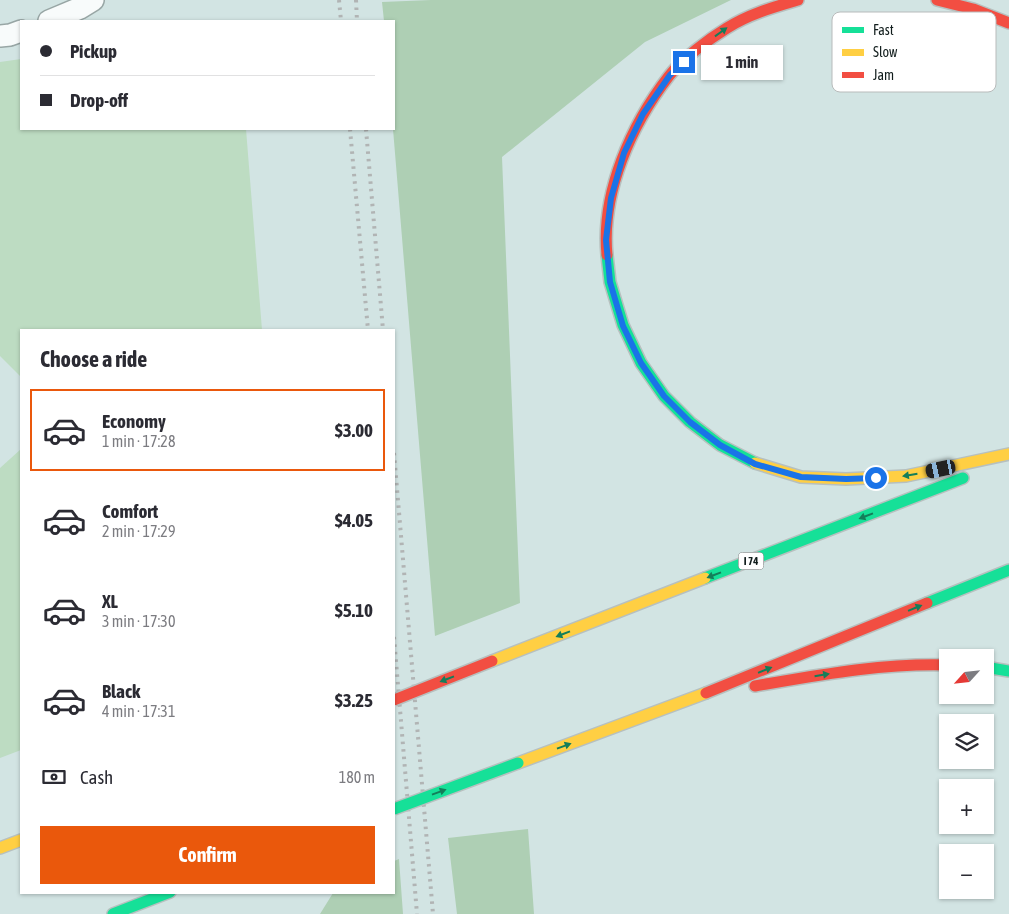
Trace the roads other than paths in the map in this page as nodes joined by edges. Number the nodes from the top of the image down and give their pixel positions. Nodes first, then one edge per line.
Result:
1 (93, 0) edge
2 (798, 0) edge
3 (936, 0) edge
4 (981, 12) edge
5 (996, 17) edge
6 (51, 20) edge
7 (1009, 23) edge
8 (20, 31) edge
9 (0, 36) edge
10 (1009, 454) edge
11 (1009, 460) edge
12 (1009, 570) edge
13 (939, 665) edge
14 (994, 668) edge
15 (1009, 671) edge
16 (704, 694) junction
17 (395, 700) edge
18 (395, 809) edge
19 (20, 840) edge
20 (0, 848) edge
21 (165, 894) edge
22 (112, 914) edge

1 - 6 street
10 -> 2 highway
3 - 4 highway
5 - 7 highway
8 - 9 street
11 -> 17 highway, I 74, bridge
16 -> 12 highway
16 -> 13 highway
14 - 15 highway
18 -> 16 highway, bridge
19 - 20 highway
21 - 22 highway

